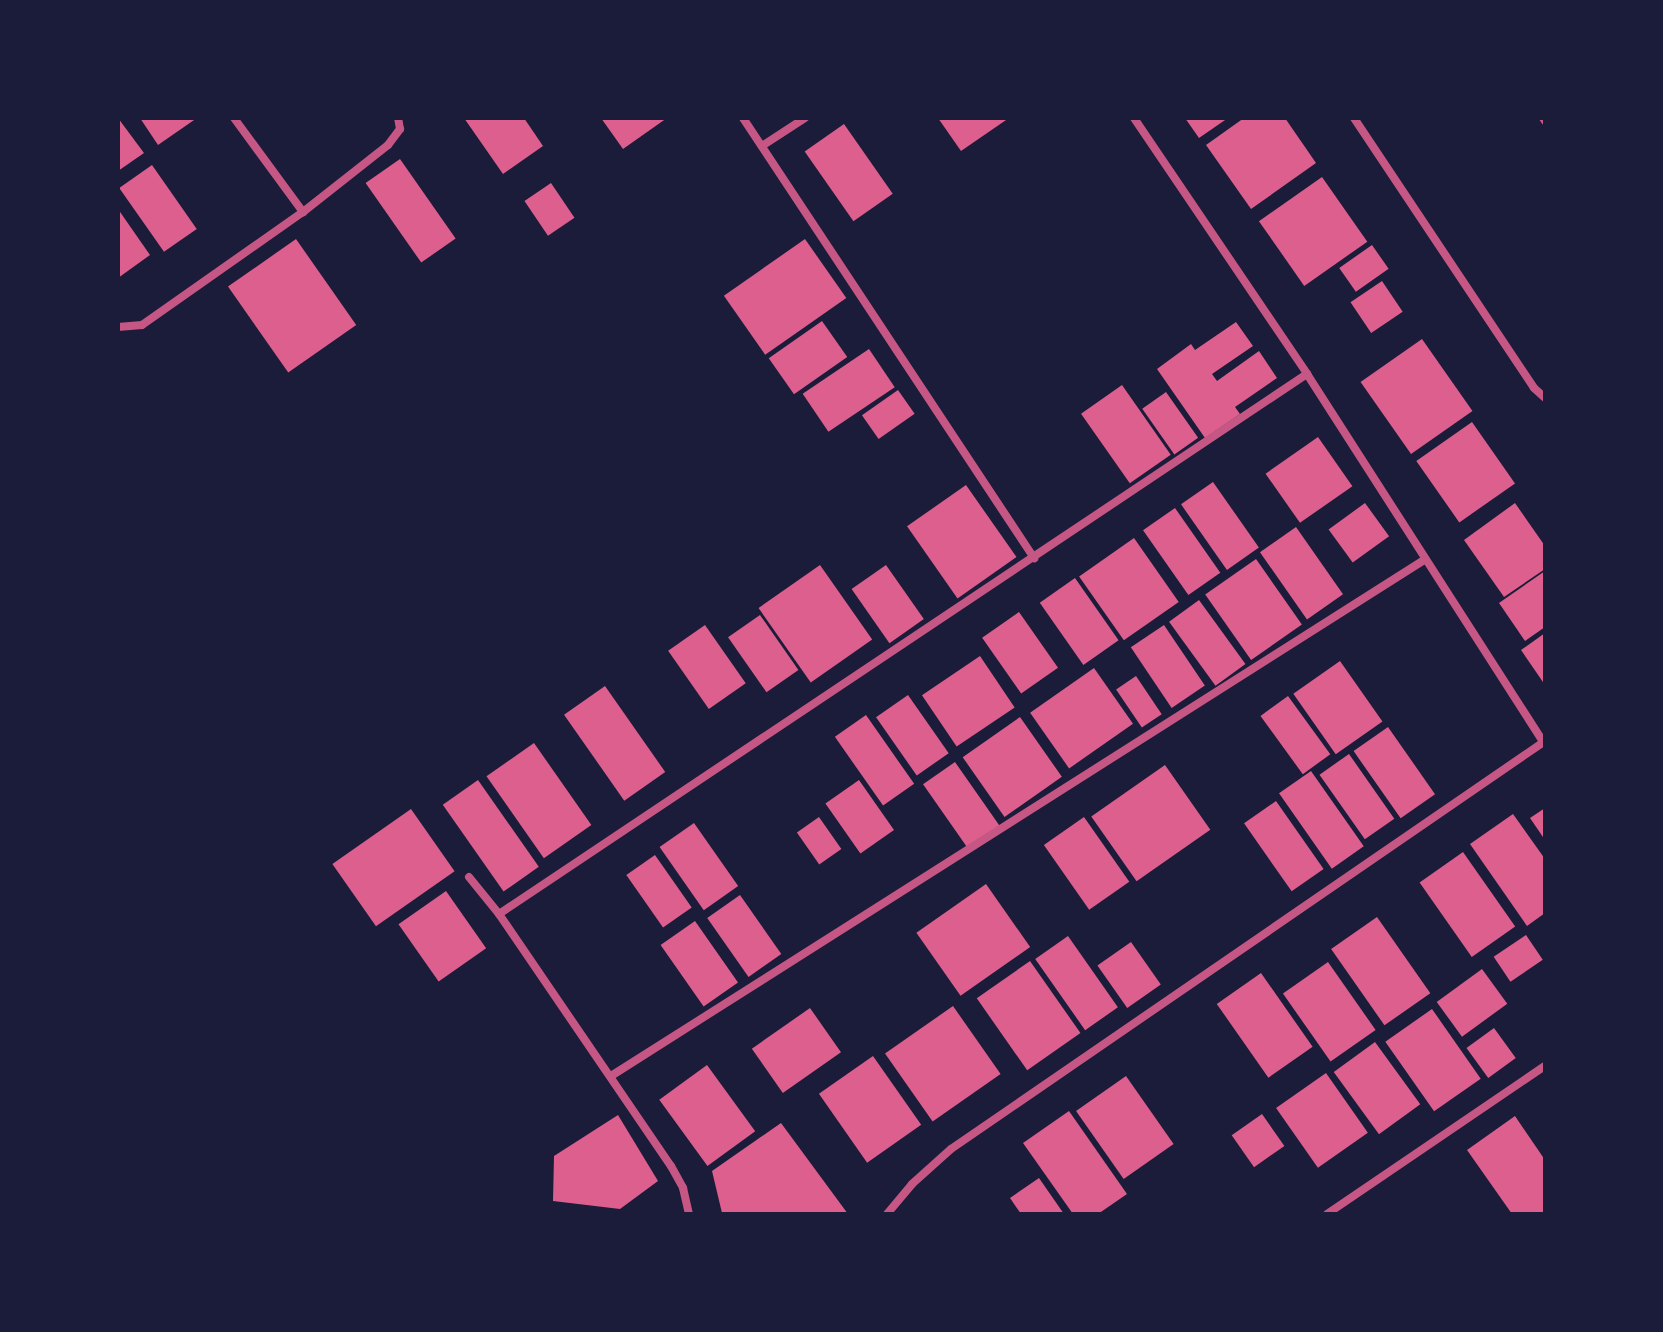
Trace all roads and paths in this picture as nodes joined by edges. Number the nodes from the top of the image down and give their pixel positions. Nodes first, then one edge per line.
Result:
1 (234, 118) edge
2 (398, 118) edge
3 (743, 118) edge
4 (805, 118) edge
5 (1134, 118) edge
6 (1354, 118) edge
7 (762, 146) junction
8 (303, 212) junction
9 (118, 327) edge
10 (1307, 374) junction
11 (1545, 398) edge
12 (1034, 558) junction
13 (1424, 560) junction
14 (1544, 742) edge
15 (469, 877) dead end
16 (499, 914) junction
17 (1545, 1066) edge
18 (611, 1076) junction
19 (689, 1214) edge
20 (887, 1214) edge
21 (1327, 1214) edge

1 - 8 street
2 - 8 street
3 - 7 street
4 - 7 street
5 - 10 street
6 - 11 street
7 - 12 street
8 - 9 street
10 - 12 street
10 - 13 street
12 - 16 street
13 - 14 street
13 - 18 street
14 - 20 street
15 - 16 street
16 - 18 street
17 - 21 street
18 - 19 street

